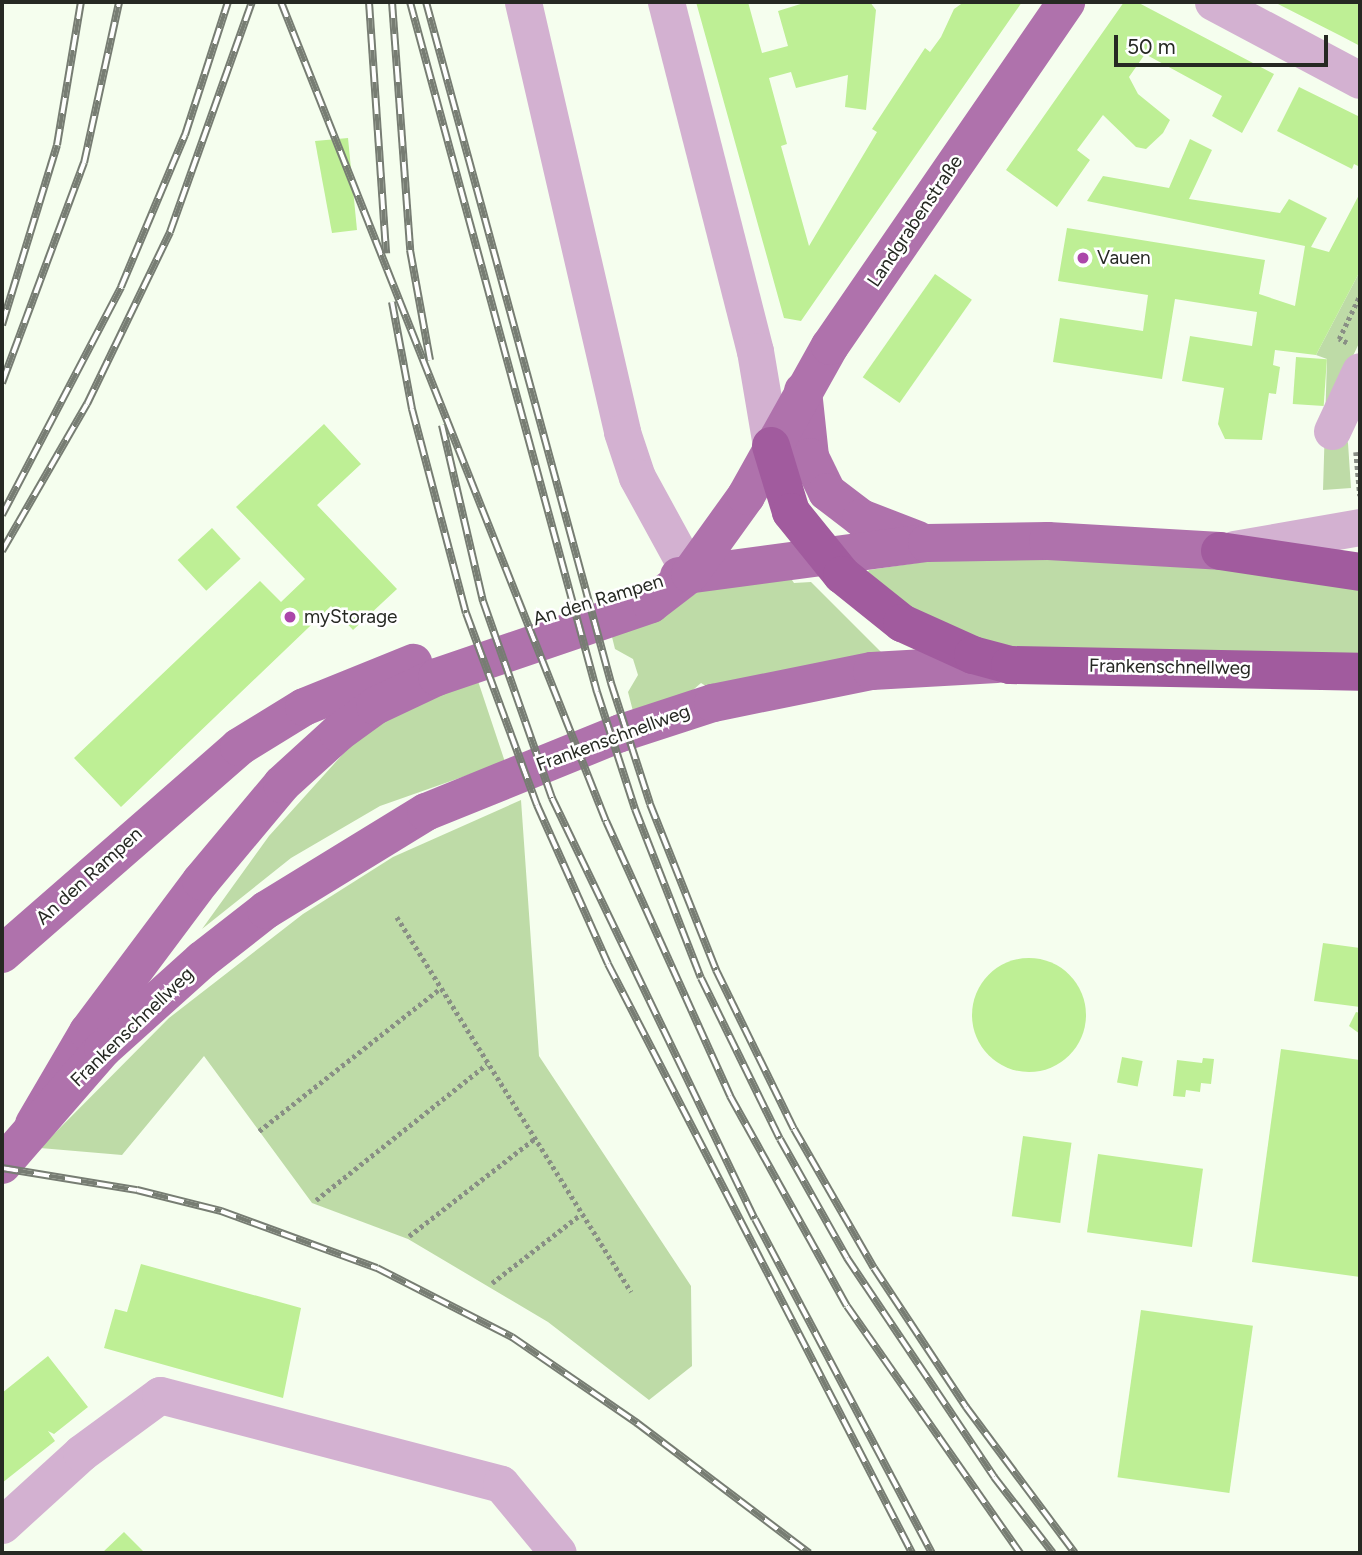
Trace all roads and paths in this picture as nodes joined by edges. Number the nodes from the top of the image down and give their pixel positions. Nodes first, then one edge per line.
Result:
1 (523, 2) edge
2 (666, 2) edge
3 (1066, 2) edge
4 (1213, 2) edge
5 (1360, 80) edge
6 (1360, 295) edge
7 (1360, 350) edge
8 (1360, 371) edge
9 (803, 391) junction
10 (1332, 431) joint
11 (771, 446) junction
12 (1360, 497) edge
13 (1360, 527) edge
14 (927, 543) junction
15 (1220, 551) junction
16 (822, 554) junction
17 (1360, 572) edge
18 (690, 575) junction
19 (998, 664) junction
20 (1360, 672) edge
21 (397, 917) dead end
22 (2, 954) edge
23 (441, 988) junction
24 (487, 1064) junction
25 (34, 1124) junction
26 (259, 1131) dead end
27 (534, 1139) junction
28 (2, 1165) edge
29 (316, 1200) dead end
30 (580, 1215) junction
31 (410, 1236) dead end
32 (492, 1283) dead end
33 (631, 1292) dead end
34 (2, 1525) edge
35 (558, 1553) edge

1 - 18 street
2 - 11 street
3 - 9 main road, Landgrabenstraße
4 - 5 street
6 - 7 path
8 - 10 street
9 - 11 main road, Landgrabenstraße
9 - 14 main road
10 - 12 path
11 - 16 highway
11 - 18 main road, An den Rampen
13 - 15 street
14 - 15 main road
14 - 16 main road
15 - 17 highway
16 - 18 main road
16 - 19 highway
18 - 22 main road, An den Rampen
18 - 25 main road
19 - 20 highway, Frankenschnellweg
19 - 25 main road, Frankenschnellweg
21 - 23 path
23 - 24 path
23 - 26 path
24 - 27 path
24 - 29 path
25 - 28 main road, Frankenschnellweg
27 - 30 path
27 - 31 path
30 - 32 path
30 - 33 path
34 - 35 street

